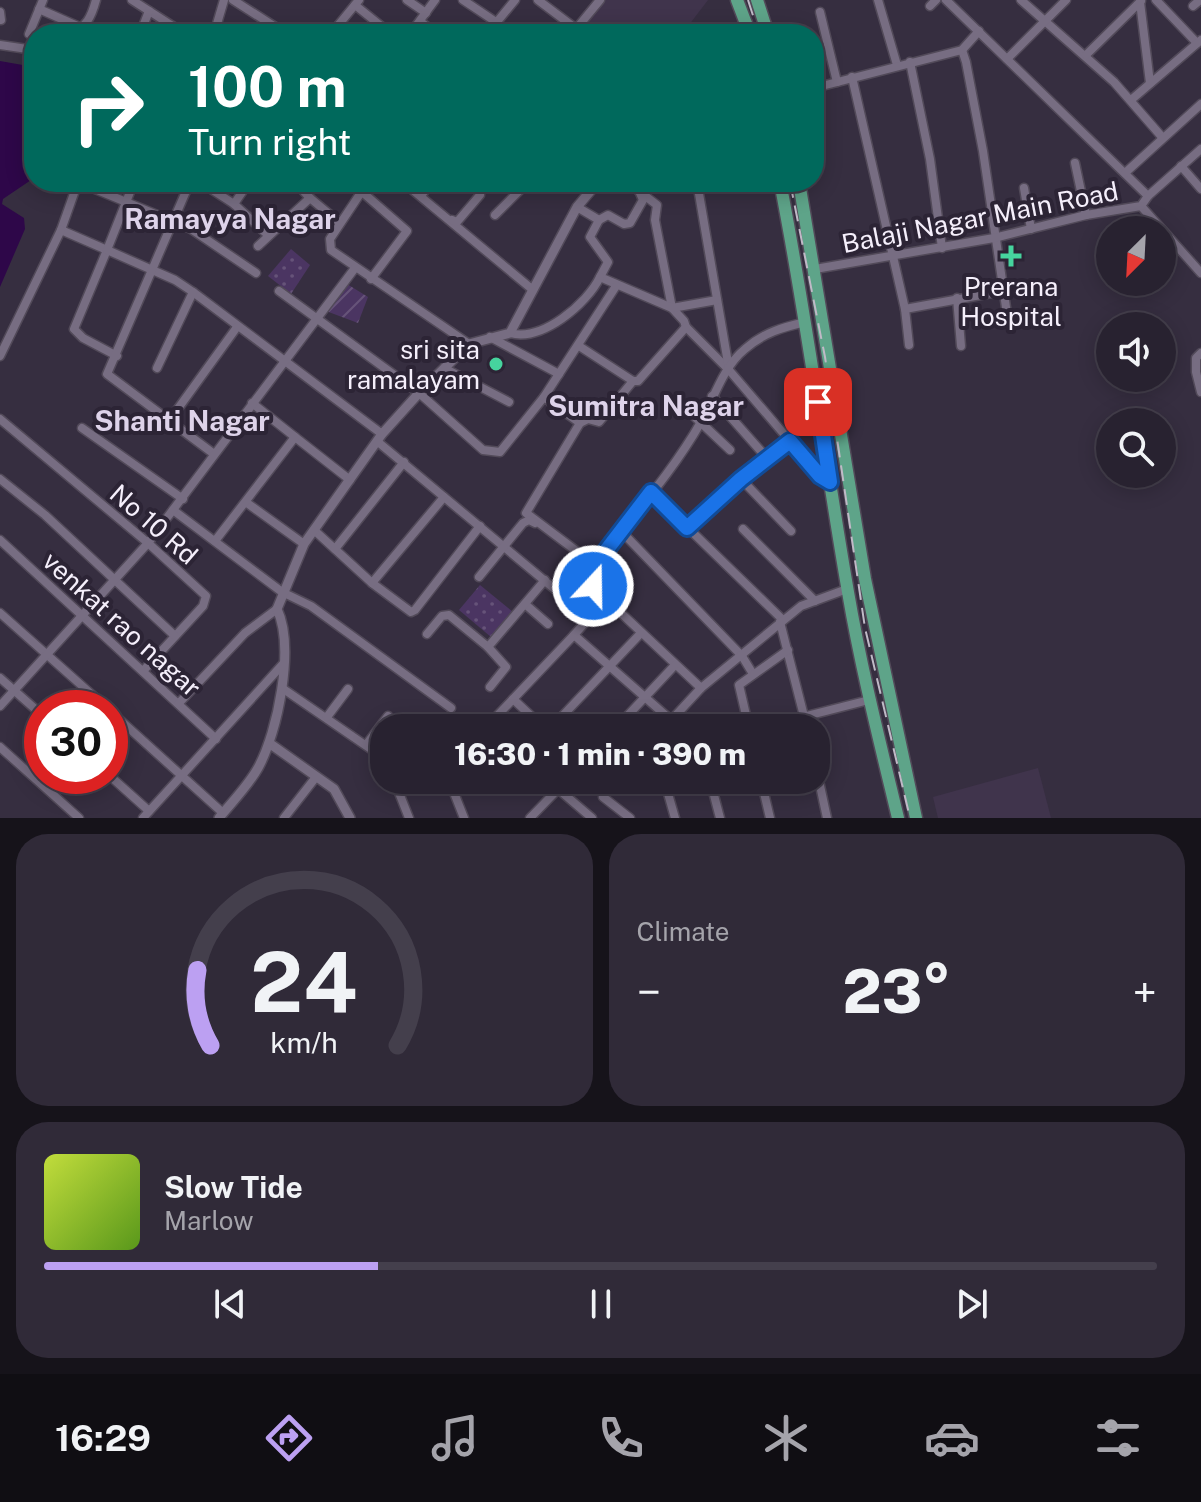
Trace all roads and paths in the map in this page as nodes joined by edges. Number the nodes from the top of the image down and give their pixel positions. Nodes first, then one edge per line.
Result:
1 (96, 0) edge
2 (132, 0) edge
3 (224, 0) edge
4 (233, 0) edge
5 (407, 0) edge
6 (435, 0) edge
7 (463, 0) edge
8 (515, 0) edge
9 (538, 0) edge
10 (600, 0) edge
11 (737, 0) edge
12 (757, 0) edge
13 (878, 0) edge
14 (946, 0) edge
15 (1021, 0) edge
16 (1066, 0) edge
17 (1156, 0) edge
18 (1141, 1) edge
19 (357, 2) edge
20 (41, 4) edge
21 (149, 11) junction
22 (0, 12) edge
23 (820, 12) dead end
24 (426, 13) junction
25 (1, 20) edge
26 (420, 21) junction
27 (1046, 21) junction
28 (496, 22) joint
29 (33, 24) edge
30 (75, 24) edge
31 (86, 24) edge
32 (144, 24) edge
33 (169, 24) edge
34 (217, 24) edge
35 (271, 24) edge
36 (339, 24) edge
37 (380, 24) edge
38 (418, 24) edge
39 (424, 24) edge
40 (567, 24) edge
41 (583, 24) edge
42 (746, 24) edge
43 (765, 24) edge
44 (823, 24) edge
45 (824, 28) edge
46 (979, 31) junction
47 (1199, 42) edge
48 (0, 45) edge
49 (24, 49) edge
50 (962, 50) junction
51 (1086, 55) junction
52 (1007, 59) junction
53 (910, 62) junction
54 (897, 65) junction
55 (852, 77) junction
56 (837, 82) junction
57 (1150, 83) junction
58 (824, 85) edge
59 (1131, 100) junction
60 (1201, 104) edge
61 (1162, 137) junction
62 (1201, 149) edge
63 (1075, 163) dead end
64 (1181, 166) junction
65 (1125, 173) junction
66 (1024, 188) dead end
67 (1201, 189) edge
68 (74, 192) edge
69 (100, 192) edge
70 (129, 192) edge
71 (185, 192) edge
72 (215, 192) edge
73 (242, 192) edge
74 (304, 192) edge
75 (360, 192) edge
76 (362, 192) edge
77 (417, 192) edge
78 (423, 192) edge
79 (480, 192) edge
80 (516, 192) edge
81 (639, 192) joint
82 (699, 192) edge
83 (782, 192) edge
84 (801, 192) edge
85 (589, 193) edge
86 (421, 195) junction
87 (1148, 196) junction
88 (310, 198) junction
89 (124, 203) junction
90 (234, 204) junction
91 (1141, 206) junction
92 (577, 207) junction
93 (437, 208) junction
94 (495, 215) dead end
95 (1086, 215) junction
96 (599, 220) junction
97 (171, 221) junction
98 (340, 223) junction
99 (1031, 229) junction
100 (61, 230) junction
101 (268, 235) junction
102 (994, 238) junction
103 (258, 246) dead end
104 (942, 248) junction
105 (107, 250) junction
106 (892, 255) junction
107 (355, 268) junction
108 (815, 269) junction
109 (152, 271) junction
110 (256, 273) dead end
111 (1201, 273) edge
112 (600, 277) junction
113 (371, 279) junction
114 (616, 286) junction
115 (1030, 286) dead end
116 (533, 290) junction
117 (1003, 290) junction
118 (279, 291) dead end
119 (193, 292) junction
120 (957, 298) junction
121 (717, 300) junction
122 (672, 308) junction
123 (905, 309) junction
124 (1007, 314) dead end
125 (316, 319) junction
126 (806, 322) junction
127 (237, 327) junction
128 (686, 327) junction
129 (510, 333) junction
130 (490, 337) junction
131 (469, 344) junction
132 (909, 345) dead end
133 (579, 346) junction
134 (961, 346) dead end
135 (1201, 353) edge
136 (0, 356) edge
137 (117, 356) junction
138 (283, 362) junction
139 (157, 368) dead end
140 (444, 368) junction
141 (729, 370) junction
142 (559, 374) junction
143 (633, 381) junction
144 (1201, 392) edge
145 (419, 393) junction
146 (712, 396) junction
147 (544, 397) junction
148 (509, 402) dead end
149 (252, 403) junction
150 (680, 403) dead end
151 (0, 419) edge
152 (169, 421) junction
153 (701, 421) junction
154 (580, 423) junction
155 (82, 428) dead end
156 (295, 437) junction
157 (380, 438) junction
158 (790, 441) junction
159 (730, 450) dead end
160 (214, 454) junction
161 (767, 458) junction
162 (404, 462) junction
163 (0, 479) edge
164 (741, 479) junction
165 (350, 480) junction
166 (830, 482) junction
167 (651, 492) junction
168 (444, 497) junction
169 (183, 499) junction
170 (247, 503) junction
171 (173, 510) junction
172 (480, 526) junction
173 (687, 528) junction
174 (743, 529) dead end
175 (314, 530) junction
176 (621, 531) junction
177 (791, 531) dead end
178 (0, 540) edge
179 (215, 541) junction
180 (148, 543) junction
181 (304, 544) junction
182 (504, 547) junction
183 (335, 549) junction
184 (595, 565) junction
185 (479, 577) dead end
186 (115, 579) junction
187 (545, 580) junction
188 (372, 583) junction
189 (578, 584) dead end
190 (848, 591) junction
191 (869, 591) junction
192 (282, 592) junction
193 (606, 599) junction
194 (569, 601) dead end
195 (815, 601) junction
196 (525, 604) junction
197 (277, 609) junction
198 (0, 613) edge
199 (81, 615) junction
200 (782, 621) junction
201 (548, 624) dead end
202 (641, 633) junction
203 (427, 634) dead end
204 (574, 635) junction
205 (175, 636) junction
206 (488, 647) junction
207 (788, 650) junction
208 (47, 654) junction
209 (742, 656) junction
210 (283, 664) junction
211 (675, 665) junction
212 (608, 666) junction
213 (143, 671) junction
214 (753, 674) junction
215 (0, 678) edge
216 (490, 687) dead end
217 (282, 688) junction
218 (701, 688) junction
219 (348, 689) dead end
220 (86, 690) edge
221 (14, 691) junction
222 (645, 697) junction
223 (513, 699) junction
224 (24, 700) edge
225 (869, 700) junction
226 (179, 703) junction
227 (0, 706) edge
228 (451, 708) dead end
229 (499, 714) edge
230 (529, 714) edge
231 (564, 714) edge
232 (629, 714) edge
233 (664, 714) edge
234 (677, 714) edge
235 (746, 714) edge
236 (804, 714) edge
237 (816, 714) edge
238 (327, 717) junction
239 (128, 728) edge
240 (216, 739) junction
241 (370, 740) edge
242 (269, 743) junction
243 (366, 745) junction
244 (0, 747) edge
245 (370, 748) edge
246 (181, 776) junction
247 (316, 777) junction
248 (127, 794) edge
249 (400, 794) edge
250 (455, 794) edge
251 (553, 794) edge
252 (564, 794) edge
253 (605, 794) edge
254 (668, 794) edge
255 (714, 794) edge
256 (764, 794) edge
257 (822, 794) edge
258 (146, 815) edge
259 (221, 816) edge
260 (79, 818) edge
261 (284, 818) edge
262 (350, 818) edge
263 (409, 818) edge
264 (464, 818) edge
265 (530, 818) edge
266 (592, 818) edge
267 (630, 818) edge
268 (675, 818) edge
269 (720, 818) edge
270 (770, 818) edge
271 (827, 818) edge
272 (898, 818) edge
273 (916, 818) edge

1 - 31 street
2 - 21 street
3 - 34 street
4 - 35 street
5 - 24 street
6 - 24 street
7 - 28 street
8 - 28 street
9 - 40 street
10 - 41 street
11 - 42 highway
12 - 43 highway
13 - 54 street
14 - 46 street, Balaji Nagar Main Road
15 - 27 street
16 - 27 street
17 - 47 street
18 - 51 street
18 - 57 street
19 - 36 street
19 - 37 street
20 - 29 street
20 - 30 street
21 - 32 street
21 - 33 street
22 - 25 street
23 - 44 street
24 - 26 street
26 - 38 street
26 - 39 street
27 - 51 street
27 - 52 street
45 - 56 street
46 - 50 street
46 - 52 street, Balaji Nagar Main Road
47 - 57 street
48 - 49 street
50 - 53 street
50 - 102 street
51 - 59 street
52 - 65 street, Balaji Nagar Main Road
53 - 54 street
53 - 104 street
54 - 55 street
55 - 56 street
55 - 106 street
56 - 58 street
57 - 59 street
59 - 61 street
60 - 61 street
61 - 65 street
62 - 64 street, Balaji Nagar Main Road
63 - 95 street
64 - 67 street
64 - 87 street, Balaji Nagar Main Road
65 - 87 street, Balaji Nagar Main Road
66 - 99 street
68 - 100 street
69 - 89 street
70 - 89 street
71 - 97 street
72 - 90 street
73 - 90 street
74 - 88 street
75 - 98 street
76 - 113 street
77 - 86 street
78 - 86 street
79 - 93 street
80 - 94 street
81 - 96 street
81 - 122 street
82 - 121 street
83 - 126 highway
84 - 108 highway
85 - 92 street
86 - 93 street
87 - 91 street, Balaji Nagar Main Road
88 - 98 street
88 - 101 street
89 - 97 street
89 - 105 street
90 - 101 street
91 - 95 street, Balaji Nagar Main Road
91 - 111 street
92 - 96 street
92 - 116 street
93 - 116 street
95 - 99 street, Balaji Nagar Main Road
96 - 112 street
97 - 109 street
97 - 110 street
98 - 107 street
99 - 102 street, Balaji Nagar Main Road
100 - 105 street
100 - 136 street
101 - 103 street
102 - 104 street, Balaji Nagar Main Road
102 - 117 street
104 - 106 street, Balaji Nagar Main Road
105 - 109 street
105 - 137 street
106 - 108 street, Balaji Nagar Main Road
106 - 123 street
107 - 113 street
107 - 125 street
108 - 191 highway
109 - 119 street
109 - 137 street
112 - 114 street
112 - 129 street
113 - 131 street
114 - 122 street
114 - 133 street
115 - 117 street
116 - 129 street
117 - 120 street
117 - 124 street
118 - 125 street
119 - 127 street
119 - 139 street
120 - 123 street
120 - 134 street
121 - 122 street
121 - 141 street
122 - 128 street
123 - 132 street
125 - 138 street
125 - 145 street
126 - 141 street
126 - 166 highway
127 - 138 street
127 - 152 street
128 - 141 street
128 - 143 street
129 - 130 street
130 - 131 street
130 - 142 street
131 - 140 street
133 - 142 street
133 - 143 street
135 - 144 street
137 - 152 street
138 - 149 street
138 - 157 street
140 - 145 street
140 - 148 street
141 - 146 street
141 - 158 street
142 - 147 street
143 - 154 street
145 - 147 street
145 - 157 street
146 - 153 street
146 - 161 street
147 - 154 street
149 - 156 street
149 - 160 street
150 - 153 street
151 - 180 street, No 10 Rd
152 - 160 street
153 - 159 street
153 - 167 street
154 - 184 street
155 - 169 street
156 - 165 street
156 - 170 street
157 - 162 street
157 - 165 street
158 - 161 street
158 - 166 street
160 - 169 street
161 - 164 street
162 - 168 street
162 - 183 street
163 - 186 street
164 - 173 street
164 - 177 street
165 - 175 street
166 - 190 highway
167 - 173 street
167 - 176 street
168 - 172 street
168 - 188 street
169 - 171 street
170 - 179 street
170 - 181 street
171 - 179 street
171 - 180 street
172 - 182 street
172 - 188 street
173 - 200 street
174 - 195 street
175 - 181 street
175 - 183 street
176 - 184 street
176 - 209 street
178 - 199 street, venkat rao nagar
179 - 192 street
180 - 186 street
180 - 205 street, No 10 Rd
181 - 192 street
182 - 185 street
182 - 187 street
182 - 189 street
183 - 188 street
184 - 193 street
186 - 199 street
186 - 205 street
187 - 194 street
187 - 196 street
190 - 191 highway
190 - 195 street
190 - 225 highway
191 - 273 highway
192 - 197 street
192 - 228 street
193 - 202 street
193 - 204 street
195 - 200 street
196 - 201 street
196 - 206 street
197 - 210 street
197 - 226 street
198 - 208 street
199 - 208 street
199 - 213 street, venkat rao nagar
200 - 207 street
200 - 209 street
202 - 211 street
202 - 212 street
203 - 206 street
204 - 212 street
204 - 223 street
205 - 213 street, No 10 Rd
206 - 216 street
207 - 214 street
207 - 236 street
208 - 220 street
208 - 221 street
209 - 214 street
209 - 218 street
210 - 217 street
210 - 240 street
211 - 218 street
211 - 222 street
212 - 222 street
212 - 231 street
213 - 226 street, venkat rao nagar
214 - 235 street
215 - 221 street
217 - 238 street
217 - 242 street
218 - 234 street
219 - 238 street
221 - 224 street
221 - 227 street
222 - 232 street
222 - 233 street
223 - 229 street
223 - 230 street
225 - 237 street
225 - 272 highway
226 - 240 street, venkat rao nagar
238 - 243 street
239 - 246 street
240 - 246 street
241 - 243 street
242 - 247 street
242 - 259 street
243 - 245 street
244 - 260 street
246 - 258 street
246 - 259 street
247 - 261 street
247 - 262 street
248 - 258 street
249 - 263 street
250 - 264 street
251 - 265 street
252 - 266 street
253 - 267 street
254 - 268 street
255 - 269 street
256 - 270 street
257 - 271 street

